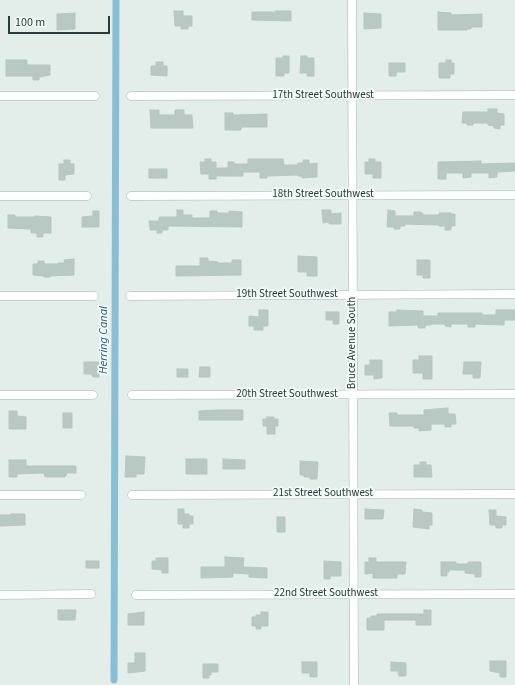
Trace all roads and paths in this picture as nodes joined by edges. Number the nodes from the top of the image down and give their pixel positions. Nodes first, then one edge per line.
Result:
1 (352, 0) edge
2 (515, 95) edge
3 (0, 96) edge
4 (94, 96) dead end
5 (130, 96) dead end
6 (353, 96) junction
7 (353, 195) junction
8 (515, 195) edge
9 (0, 196) edge
10 (87, 196) dead end
11 (131, 196) dead end
12 (515, 294) edge
13 (353, 295) junction
14 (0, 296) edge
15 (94, 296) dead end
16 (130, 296) dead end
17 (515, 394) edge
18 (0, 395) edge
19 (93, 395) dead end
20 (132, 395) dead end
21 (353, 395) junction
22 (354, 494) junction
23 (515, 494) edge
24 (0, 495) edge
25 (81, 495) dead end
26 (132, 495) dead end
27 (91, 594) dead end
28 (354, 594) junction
29 (515, 594) edge
30 (0, 595) edge
31 (136, 595) dead end
32 (354, 685) edge

1 - 6 street, Bruce Avenue South
2 - 6 street, 17th Street Southwest
3 - 4 street
5 - 6 street, 17th Street Southwest
6 - 7 street, Bruce Avenue South
7 - 8 street, 18th Street Southwest
7 - 11 street, 18th Street Southwest
7 - 13 street, Bruce Avenue South
9 - 10 street
12 - 13 street, 19th Street Southwest
13 - 16 street, 19th Street Southwest
13 - 21 street, Bruce Avenue South
14 - 15 street
17 - 21 street, 20th Street Southwest
18 - 19 street
20 - 21 street, 20th Street Southwest
21 - 22 street, Bruce Avenue South
22 - 23 street, 21st Street Southwest
22 - 26 street, 21st Street Southwest
22 - 28 street, Bruce Avenue South
24 - 25 street
27 - 30 street
28 - 29 street, 22nd Street Southwest
28 - 31 street, 22nd Street Southwest
28 - 32 street, Bruce Avenue South

